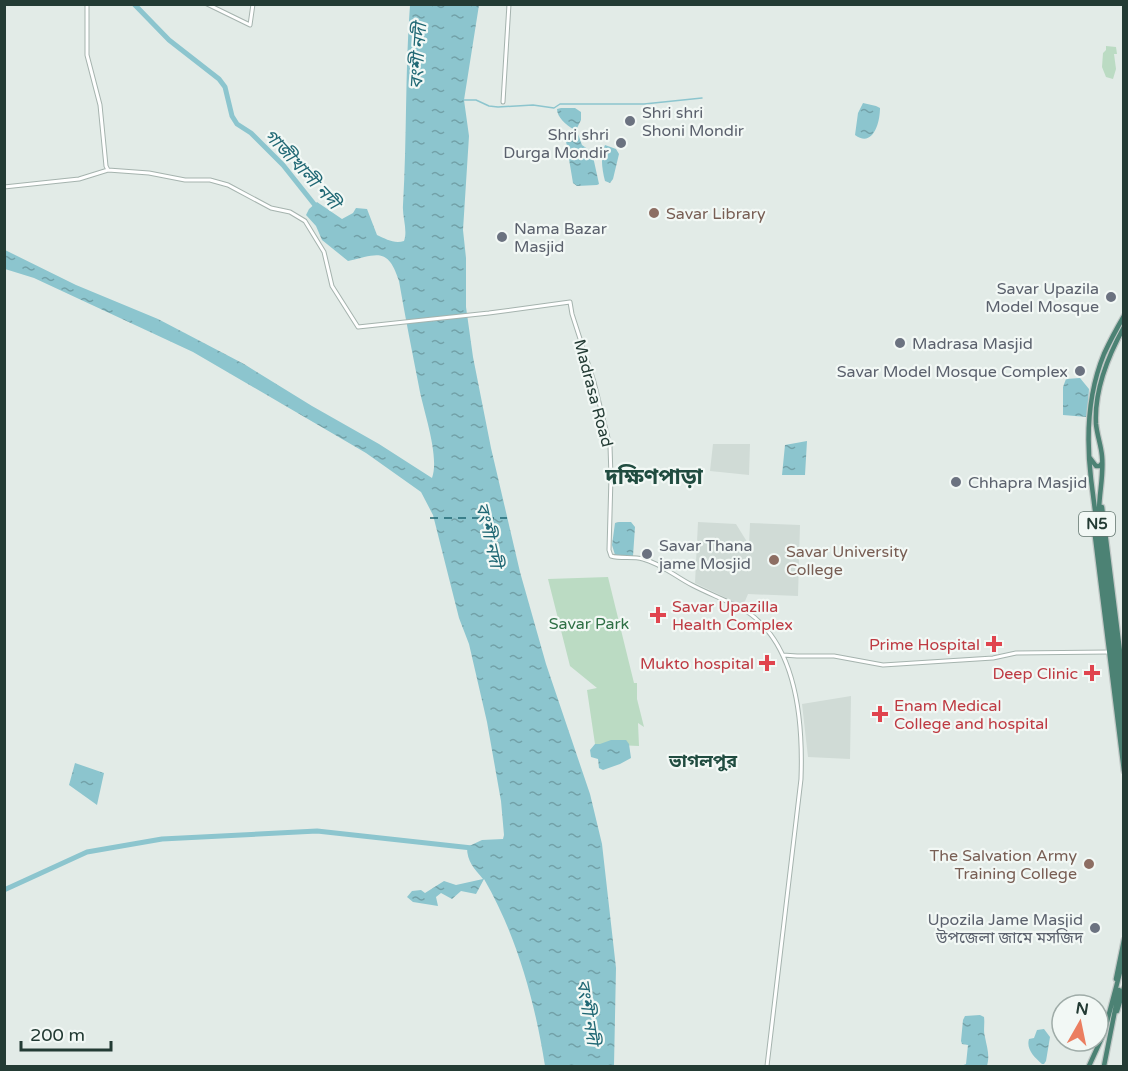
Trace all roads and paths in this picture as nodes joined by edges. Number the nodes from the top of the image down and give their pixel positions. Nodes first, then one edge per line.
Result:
1 (87, 4) edge
2 (207, 4) edge
3 (253, 4) edge
4 (509, 4) edge
5 (503, 102) dead end
6 (108, 170) junction
7 (4, 187) edge
8 (1124, 316) edge
9 (1124, 327) edge
10 (1089, 456) junction
11 (1102, 460) junction
12 (1091, 480) junction
13 (1103, 482) junction
14 (1101, 495) junction
15 (1109, 651) junction
16 (783, 654) junction
17 (1124, 684) edge
18 (1124, 712) edge
19 (1124, 738) edge
20 (1124, 771) edge
21 (1124, 940) edge
22 (1124, 957) edge
23 (1124, 973) edge
24 (1124, 988) edge
25 (1110, 1006) edge
26 (1110, 1009) edge
27 (1110, 1030) joint
28 (767, 1066) edge

1 - 6 street
2 - 3 street
4 - 5 street
6 - 7 street
6 - 16 street, Madrasa Road
8 - 10 highway, N5
9 - 11 highway, N5
10 - 11 highway
10 - 12 highway, N5
11 - 13 highway, N5
12 - 13 highway
12 - 15 highway
12 - 19 highway, N5
13 - 14 highway, N5
14 - 17 highway
14 - 18 highway, N5
15 - 16 street
15 - 20 highway
16 - 28 street
21 - 25 highway
22 - 26 highway
23 - 27 highway
24 - 27 highway

